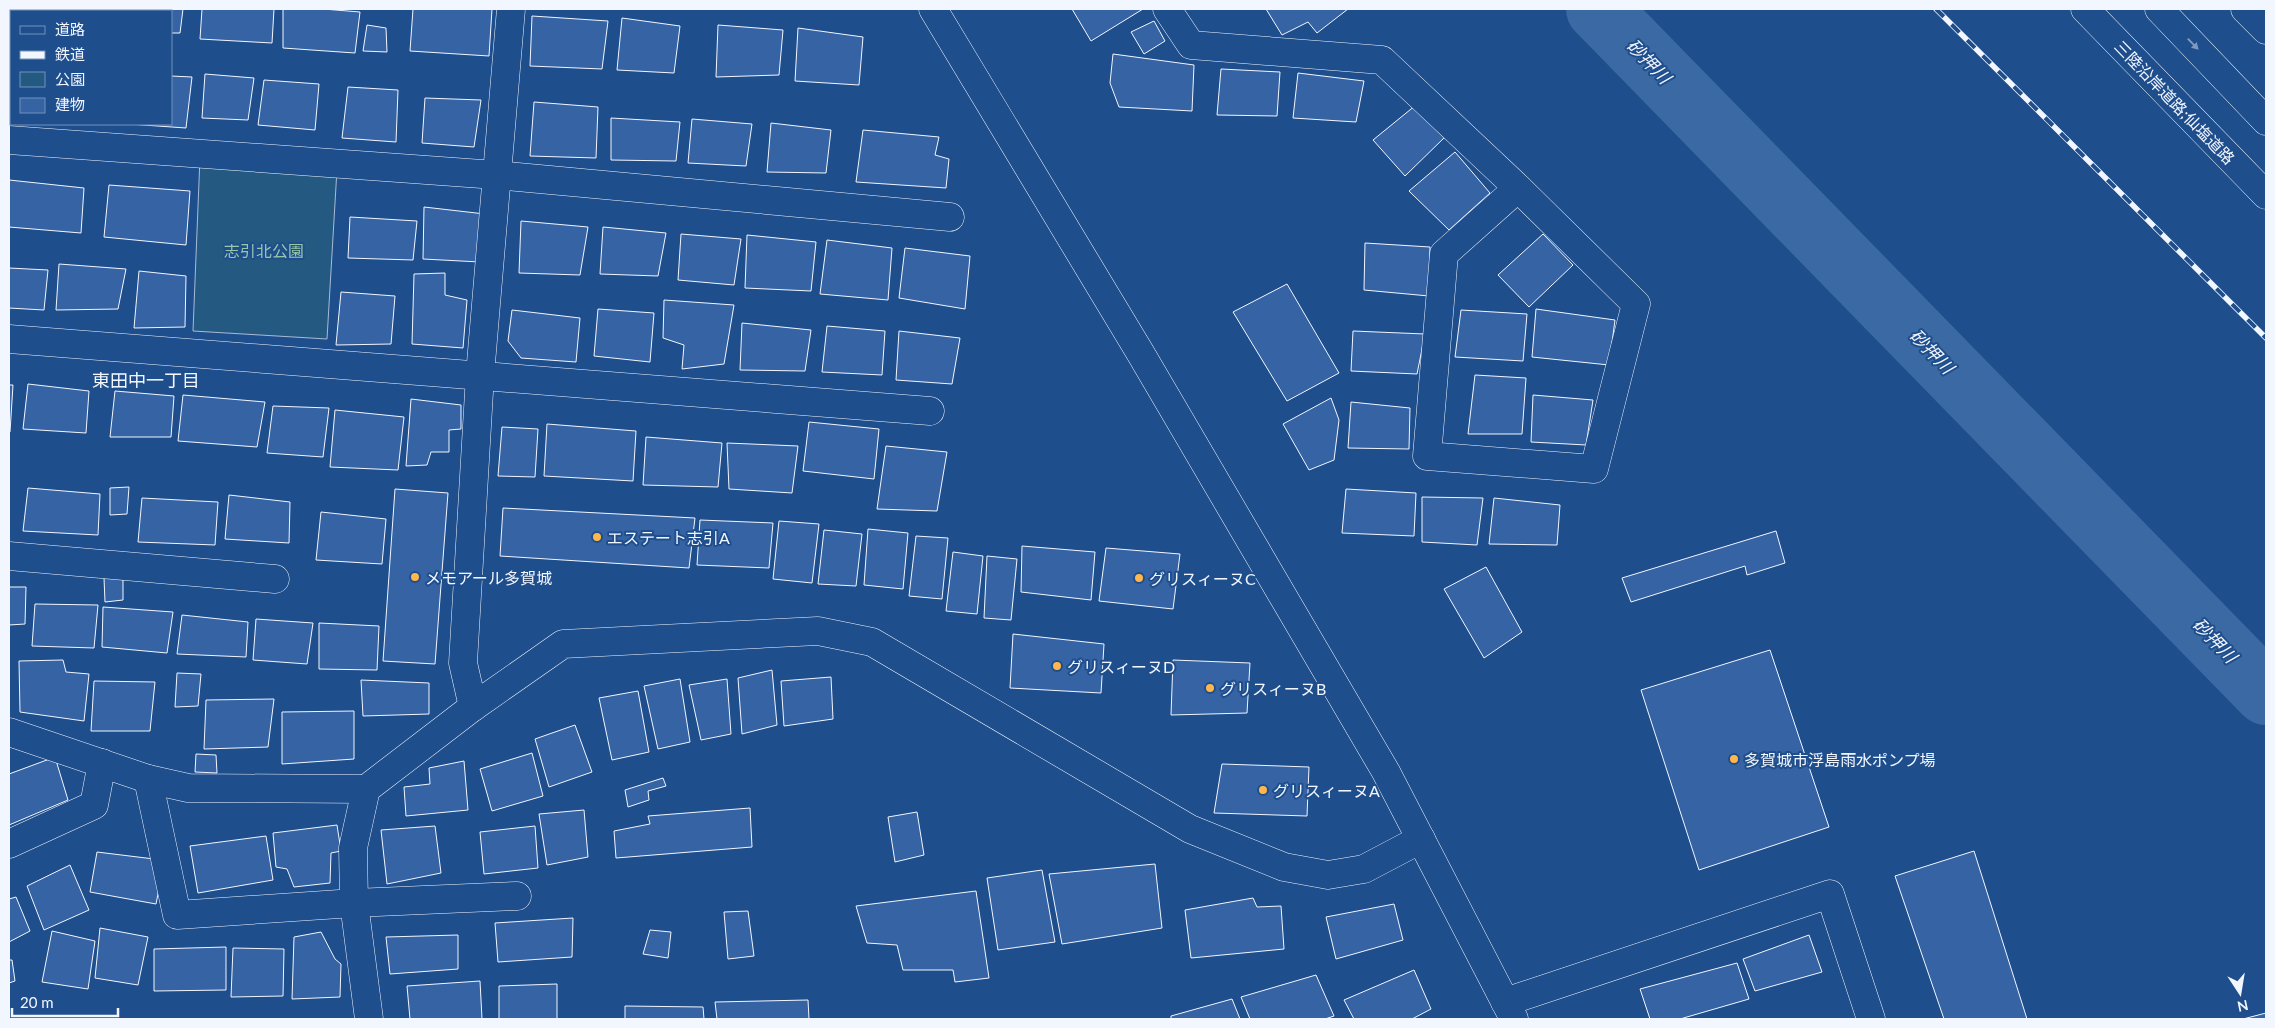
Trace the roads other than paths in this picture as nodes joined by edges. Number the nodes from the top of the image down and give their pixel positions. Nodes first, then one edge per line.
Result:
1 (511, 9) edge
2 (933, 9) edge
3 (1167, 9) edge
4 (2085, 9) edge
5 (2159, 9) edge
6 (2246, 9) edge
7 (2266, 30) edge
8 (2266, 121) edge
9 (9, 140) edge
10 (496, 175) junction
11 (1518, 188) junction
12 (2266, 195) edge
13 (950, 217) dead end
14 (9, 339) edge
15 (480, 375) junction
16 (930, 411) dead end
17 (9, 556) edge
18 (275, 579) dead end
19 (473, 708) junction
20 (9, 732) edge
21 (102, 763) junction
22 (148, 779) junction
23 (366, 788) junction
24 (1421, 839) junction
25 (9, 844) edge
26 (517, 896) dead end
27 (354, 903) junction
28 (1510, 1010) edge
29 (369, 1019) edge
30 (1871, 1019) edge

1 - 10 main road
2 - 24 main road
3 - 11 main road
4 - 12 main road, 三陸沿岸道路;仙塩道路
5 -> 8 main road
6 - 7 main road
9 - 10 main road
10 - 13 main road
10 - 15 main road
11 - 11 main road
14 - 15 main road
15 - 16 main road
15 - 19 main road
17 - 18 main road
19 - 23 main road
19 - 24 main road
20 - 21 main road
21 - 22 main road
21 - 25 main road
22 - 23 main road
22 - 27 main road
23 - 27 main road
24 - 28 main road
26 - 27 main road
27 - 29 main road
28 - 30 main road

